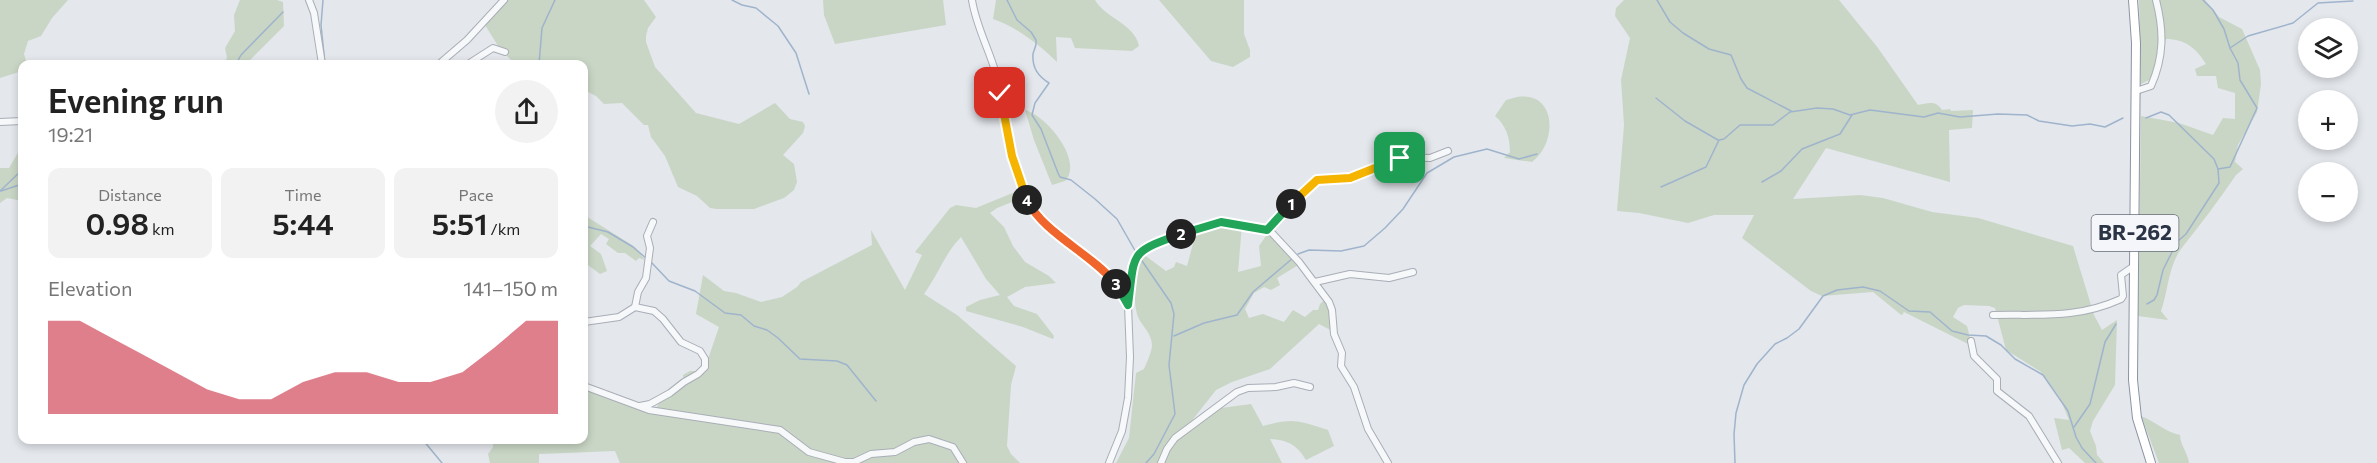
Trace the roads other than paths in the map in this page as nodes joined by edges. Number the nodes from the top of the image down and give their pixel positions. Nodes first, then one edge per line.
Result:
1 (309, 0) edge
2 (504, 0) edge
3 (972, 0) edge
4 (2133, 0) edge
5 (2156, 0) edge
6 (505, 52) dead end
7 (321, 60) edge
8 (444, 60) edge
9 (474, 60) edge
10 (2136, 91) junction
11 (18, 121) edge
12 (0, 122) edge
13 (1448, 151) dead end
14 (653, 222) dead end
15 (1267, 230) junction
16 (2134, 266) junction
17 (1413, 272) dead end
18 (1315, 282) junction
19 (1128, 305) junction
20 (635, 307) junction
21 (1993, 315) dead end
22 (588, 321) edge
23 (1971, 341) dead end
24 (1310, 387) dead end
25 (588, 388) edge
26 (631, 405) junction
27 (963, 463) edge
28 (1109, 463) edge
29 (1161, 463) edge
30 (1388, 463) edge
31 (2058, 463) edge
32 (2151, 463) edge

1 - 7 street
2 - 8 street
3 - 19 street
4 - 10 highway, BR-262
5 - 10 street
6 - 9 street
10 - 16 highway, BR-262
11 - 12 street
13 - 15 street
14 - 20 street
15 - 18 street
15 - 19 street
16 - 21 street
16 - 32 highway, BR-262
17 - 18 street
18 - 30 street
19 - 28 street
20 - 22 street
20 - 26 street
23 - 31 street
24 - 29 street
25 - 26 street
26 - 27 street

